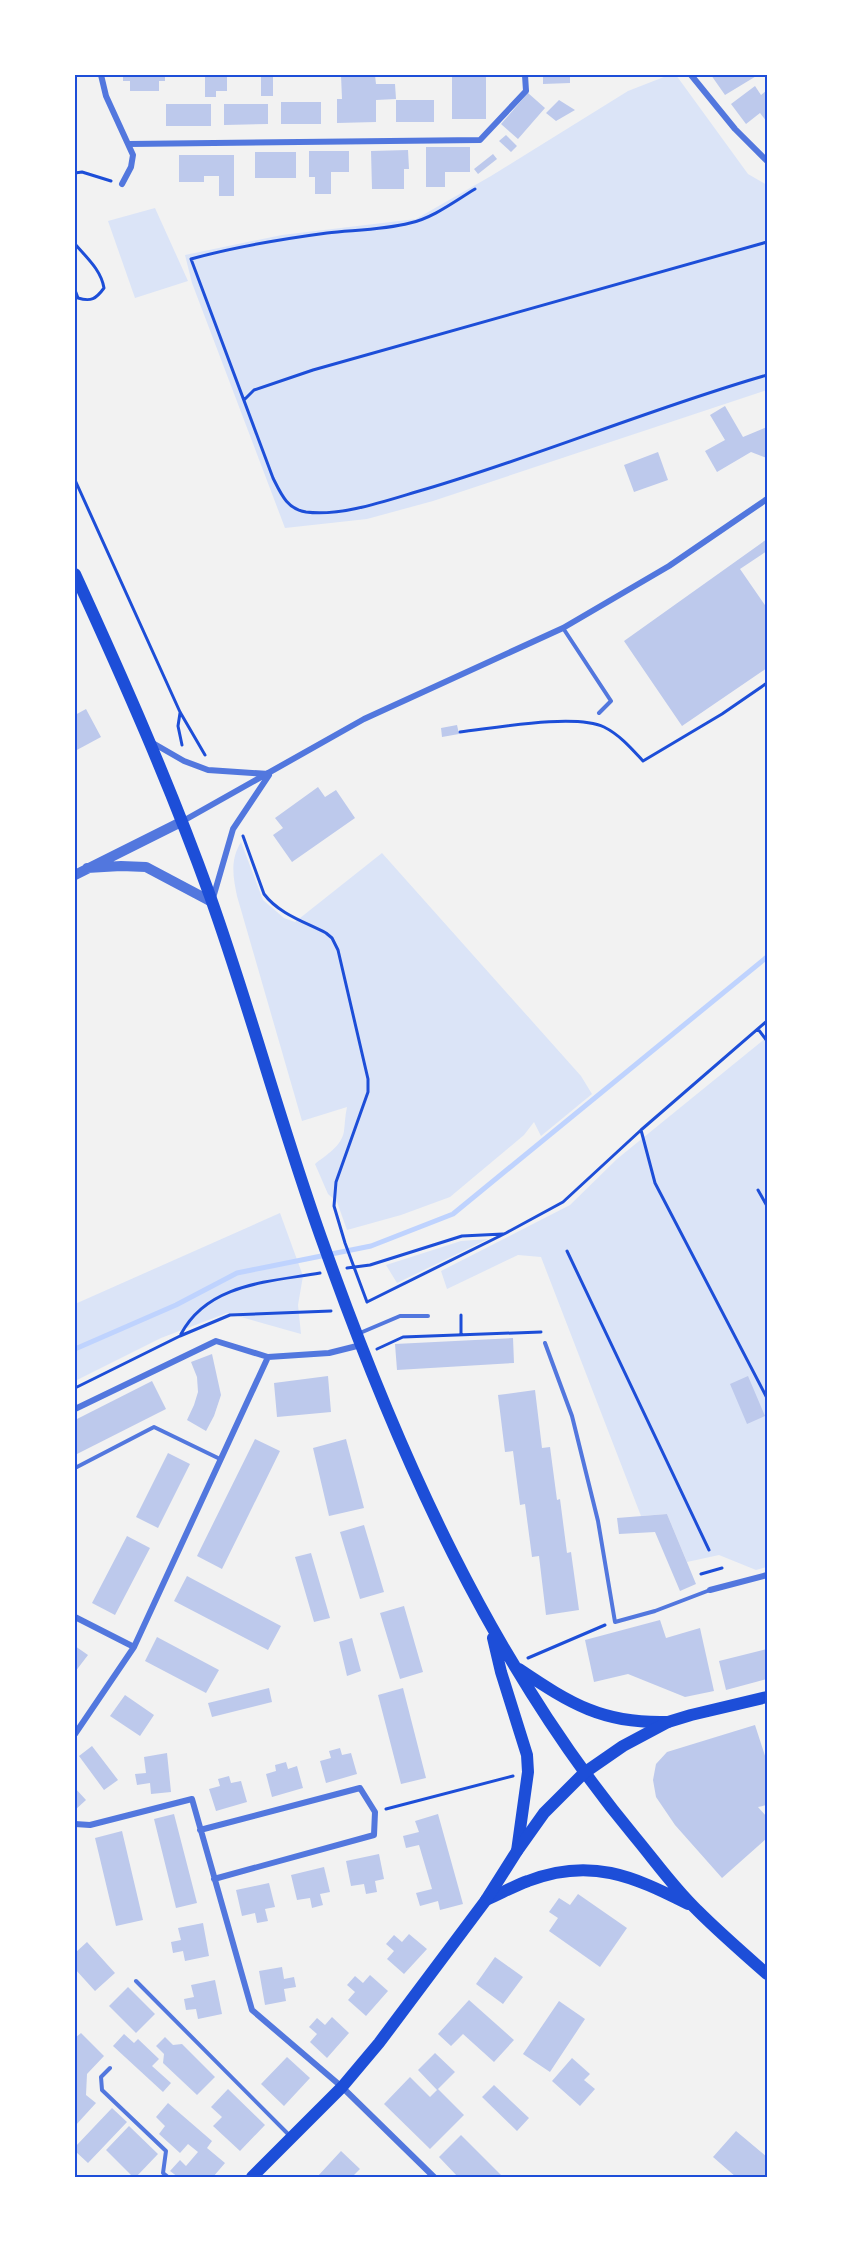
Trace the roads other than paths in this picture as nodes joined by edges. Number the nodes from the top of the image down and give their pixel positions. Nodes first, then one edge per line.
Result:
1 (101, 75) edge
2 (525, 75) edge
3 (691, 75) edge
4 (129, 144) junction
5 (767, 161) edge
6 (122, 184) road end
7 (767, 499) edge
8 (75, 574) edge
9 (79, 593) edge
10 (563, 628) junction
11 (599, 713) dead end
12 (151, 742) junction
13 (270, 774) junction
14 (183, 821) junction
15 (87, 868) junction
16 (75, 875) edge
17 (212, 902) junction
18 (428, 1316) dead end
19 (545, 1343) road end
20 (361, 1345) junction
21 (268, 1357) junction
22 (75, 1409) edge
23 (221, 1459) junction
24 (75, 1468) edge
25 (767, 1575) edge
26 (710, 1590) joint
27 (75, 1617) edge
28 (490, 1625) junction
29 (134, 1647) junction
30 (513, 1665) junction
31 (767, 1697) edge
32 (668, 1722) junction
33 (75, 1734) edge
34 (584, 1773) junction
35 (75, 1824) edge
36 (200, 1830) junction
37 (517, 1851) junction
38 (214, 1879) junction
39 (486, 1900) junction
40 (694, 1908) junction
41 (767, 1974) edge
42 (136, 1982) dead end
43 (110, 2068) dead end
44 (342, 2086) junction
45 (292, 2138) junction
46 (168, 2177) edge
47 (252, 2177) edge
48 (434, 2177) edge

1 - 4 street
2 - 4 street
3 - 5 street
4 - 6 street
7 - 10 street
8 - 9 main road
9 - 12 main road
10 - 11 lane
10 - 13 street
12 - 13 street
12 - 14 main road
13 - 14 street
13 - 17 street
14 - 15 street
14 - 17 main road
15 - 16 street
15 - 17 street
17 - 20 main road
18 - 20 lane
19 - 26 lane
20 - 21 street
20 - 28 main road
21 - 22 street
21 - 23 street
23 - 24 lane
23 - 29 street
25 - 26 street
27 - 29 street
28 - 30 main road
28 - 37 main road
29 - 33 street
30 - 32 main road
30 - 34 main road
31 - 32 main road
32 - 34 main road
34 - 37 main road
34 - 40 main road
35 - 36 street
36 - 38 street
36 - 38 street
37 - 39 main road
38 - 44 street
39 - 40 main road
39 - 44 main road
40 - 41 main road
42 - 45 lane
43 - 46 lane
44 - 45 main road
44 - 48 street
45 - 47 main road

